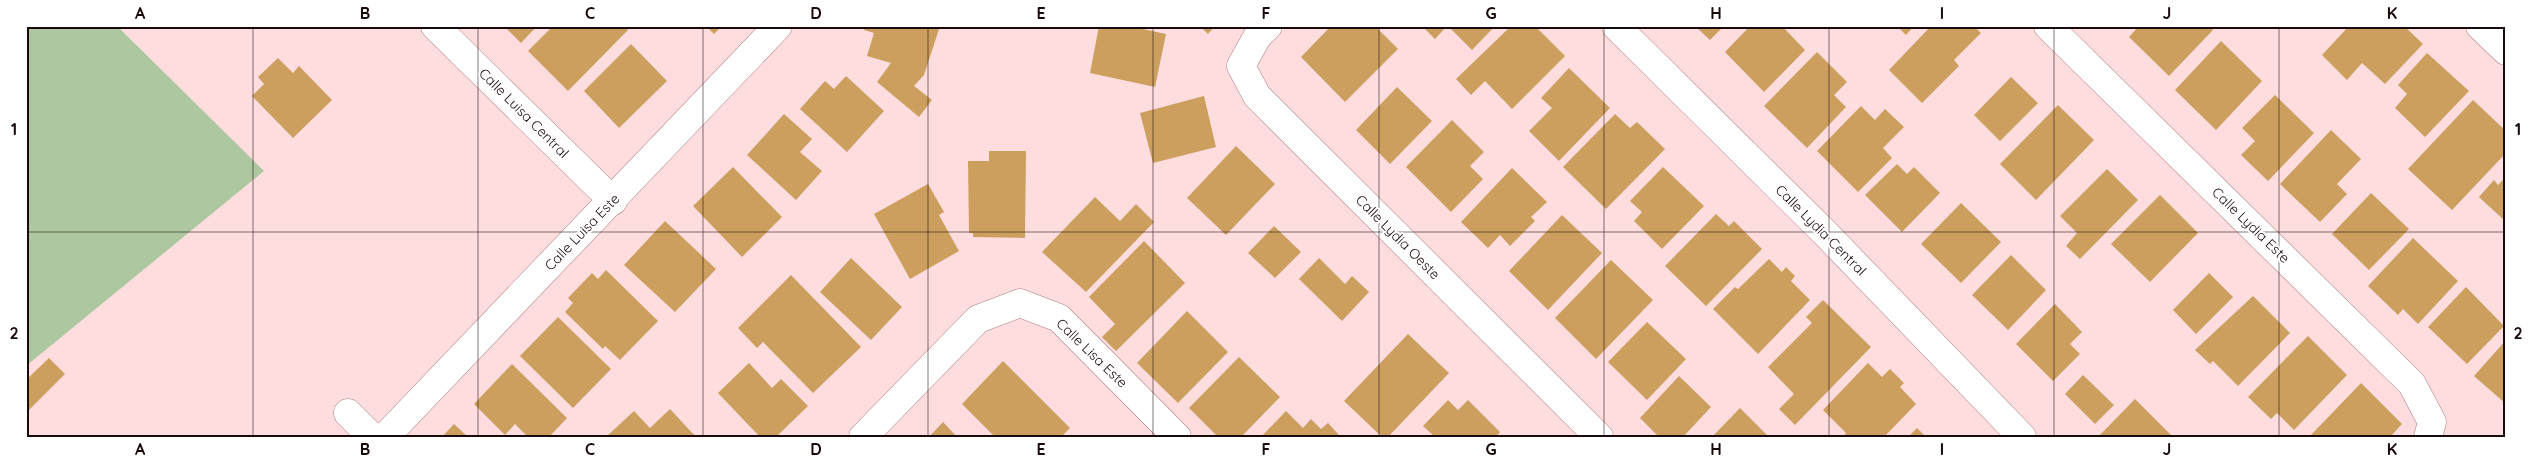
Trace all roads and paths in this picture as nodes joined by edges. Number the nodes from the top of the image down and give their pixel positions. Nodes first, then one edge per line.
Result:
1 (435, 26) edge
2 (778, 26) edge
3 (1268, 26) edge
4 (1616, 26) edge
5 (2048, 26) edge
6 (2480, 26) edge
7 (2506, 51) edge
8 (613, 201) junction
9 (348, 413) dead end
10 (372, 437) edge
11 (386, 437) edge
12 (863, 437) edge
13 (1177, 437) edge
14 (1598, 437) edge
15 (2022, 437) edge
16 (2428, 437) edge

1 - 8 street, Calle Luisa Central
2 - 8 street, Calle Luisa Este
3 - 14 street, Calle Lydia Oeste
4 - 15 street, Calle Lydia Central
5 - 16 street, Calle Lydia Este
6 - 7 street
8 - 11 street, Calle Luisa Este
9 - 10 street
12 - 13 street, Calle Lisa Este

